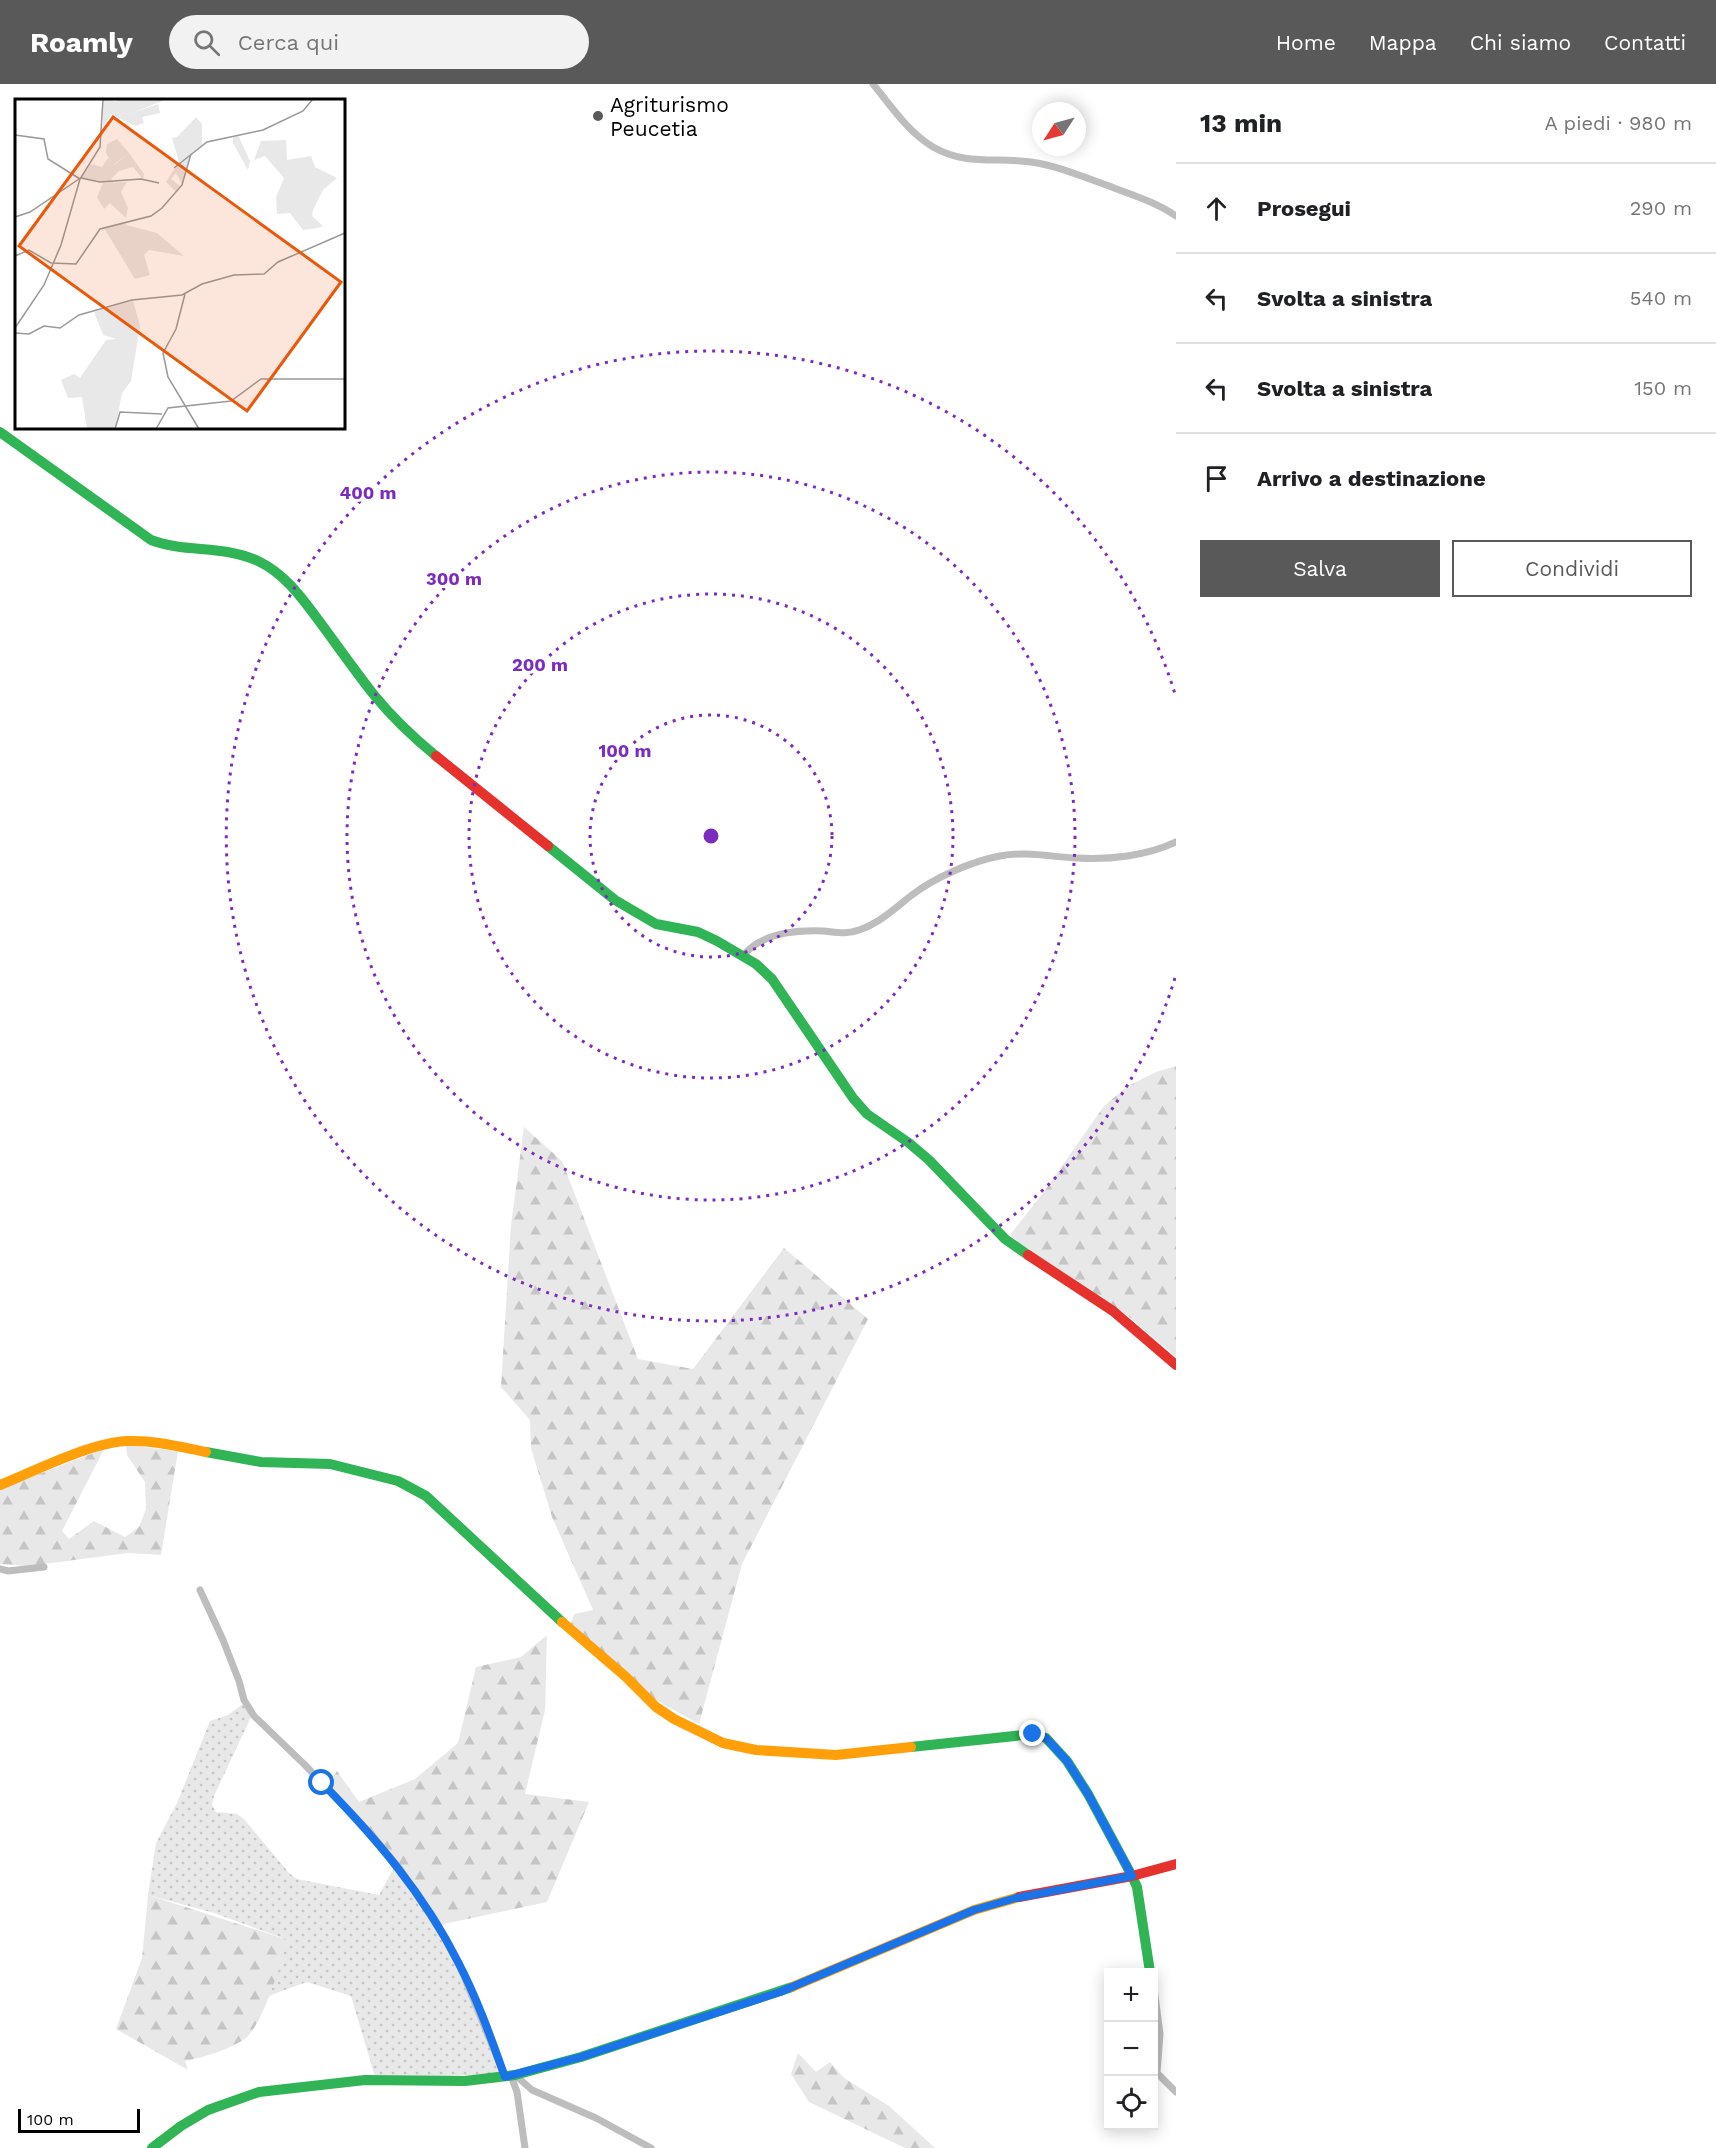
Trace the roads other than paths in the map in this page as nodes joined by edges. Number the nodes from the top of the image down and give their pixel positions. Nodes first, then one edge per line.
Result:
1 (873, 84) edge
2 (1176, 216) edge
3 (0, 432) edge
4 (1176, 842) edge
5 (743, 956) junction
6 (1176, 1365) edge
7 (0, 1485) edge
8 (44, 1567) dead end
9 (0, 1569) edge
10 (200, 1590) dead end
11 (1176, 1864) edge
12 (1132, 1876) junction
13 (1149, 1968) edge
14 (1158, 2019) edge
15 (510, 2076) junction
16 (1176, 2092) edge
17 (152, 2148) edge
18 (525, 2148) edge
19 (651, 2148) edge

1 - 2 street
3 - 5 street
4 - 5 street
5 - 6 street
7 - 12 street
8 - 9 street
10 - 15 street
11 - 12 street
12 - 13 street
12 - 15 street
14 - 16 street
15 - 17 street
15 - 18 street
15 - 19 street

